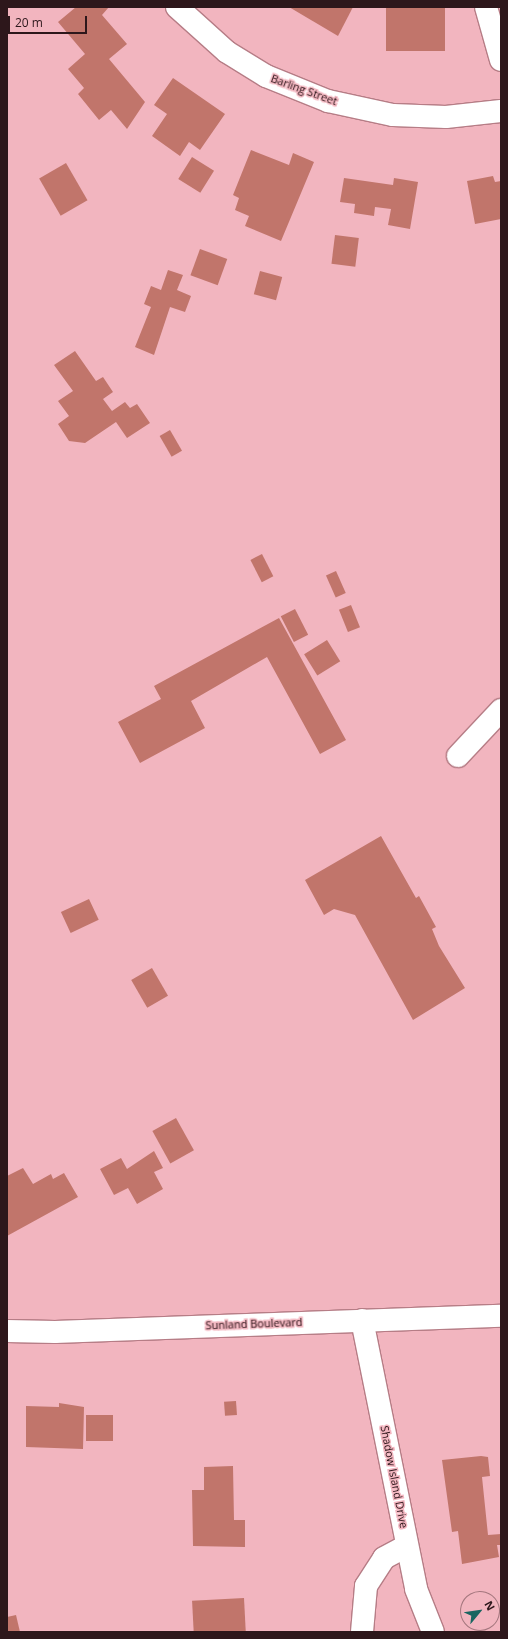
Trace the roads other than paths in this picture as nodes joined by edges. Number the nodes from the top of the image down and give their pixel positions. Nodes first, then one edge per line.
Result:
1 (177, 7) edge
2 (486, 7) edge
3 (501, 60) edge
4 (501, 111) edge
5 (501, 710) edge
6 (458, 756) dead end
7 (501, 1316) edge
8 (362, 1320) junction
9 (7, 1331) edge
10 (407, 1546) junction
11 (362, 1632) edge
12 (433, 1632) edge

1 - 4 street, Barling Street
2 - 3 street
5 - 6 street
7 - 8 street, Sunland Boulevard
8 - 9 street, Sunland Boulevard
8 - 10 street, Shadow Island Drive
10 - 11 street
10 - 12 street, Shadow Island Drive

